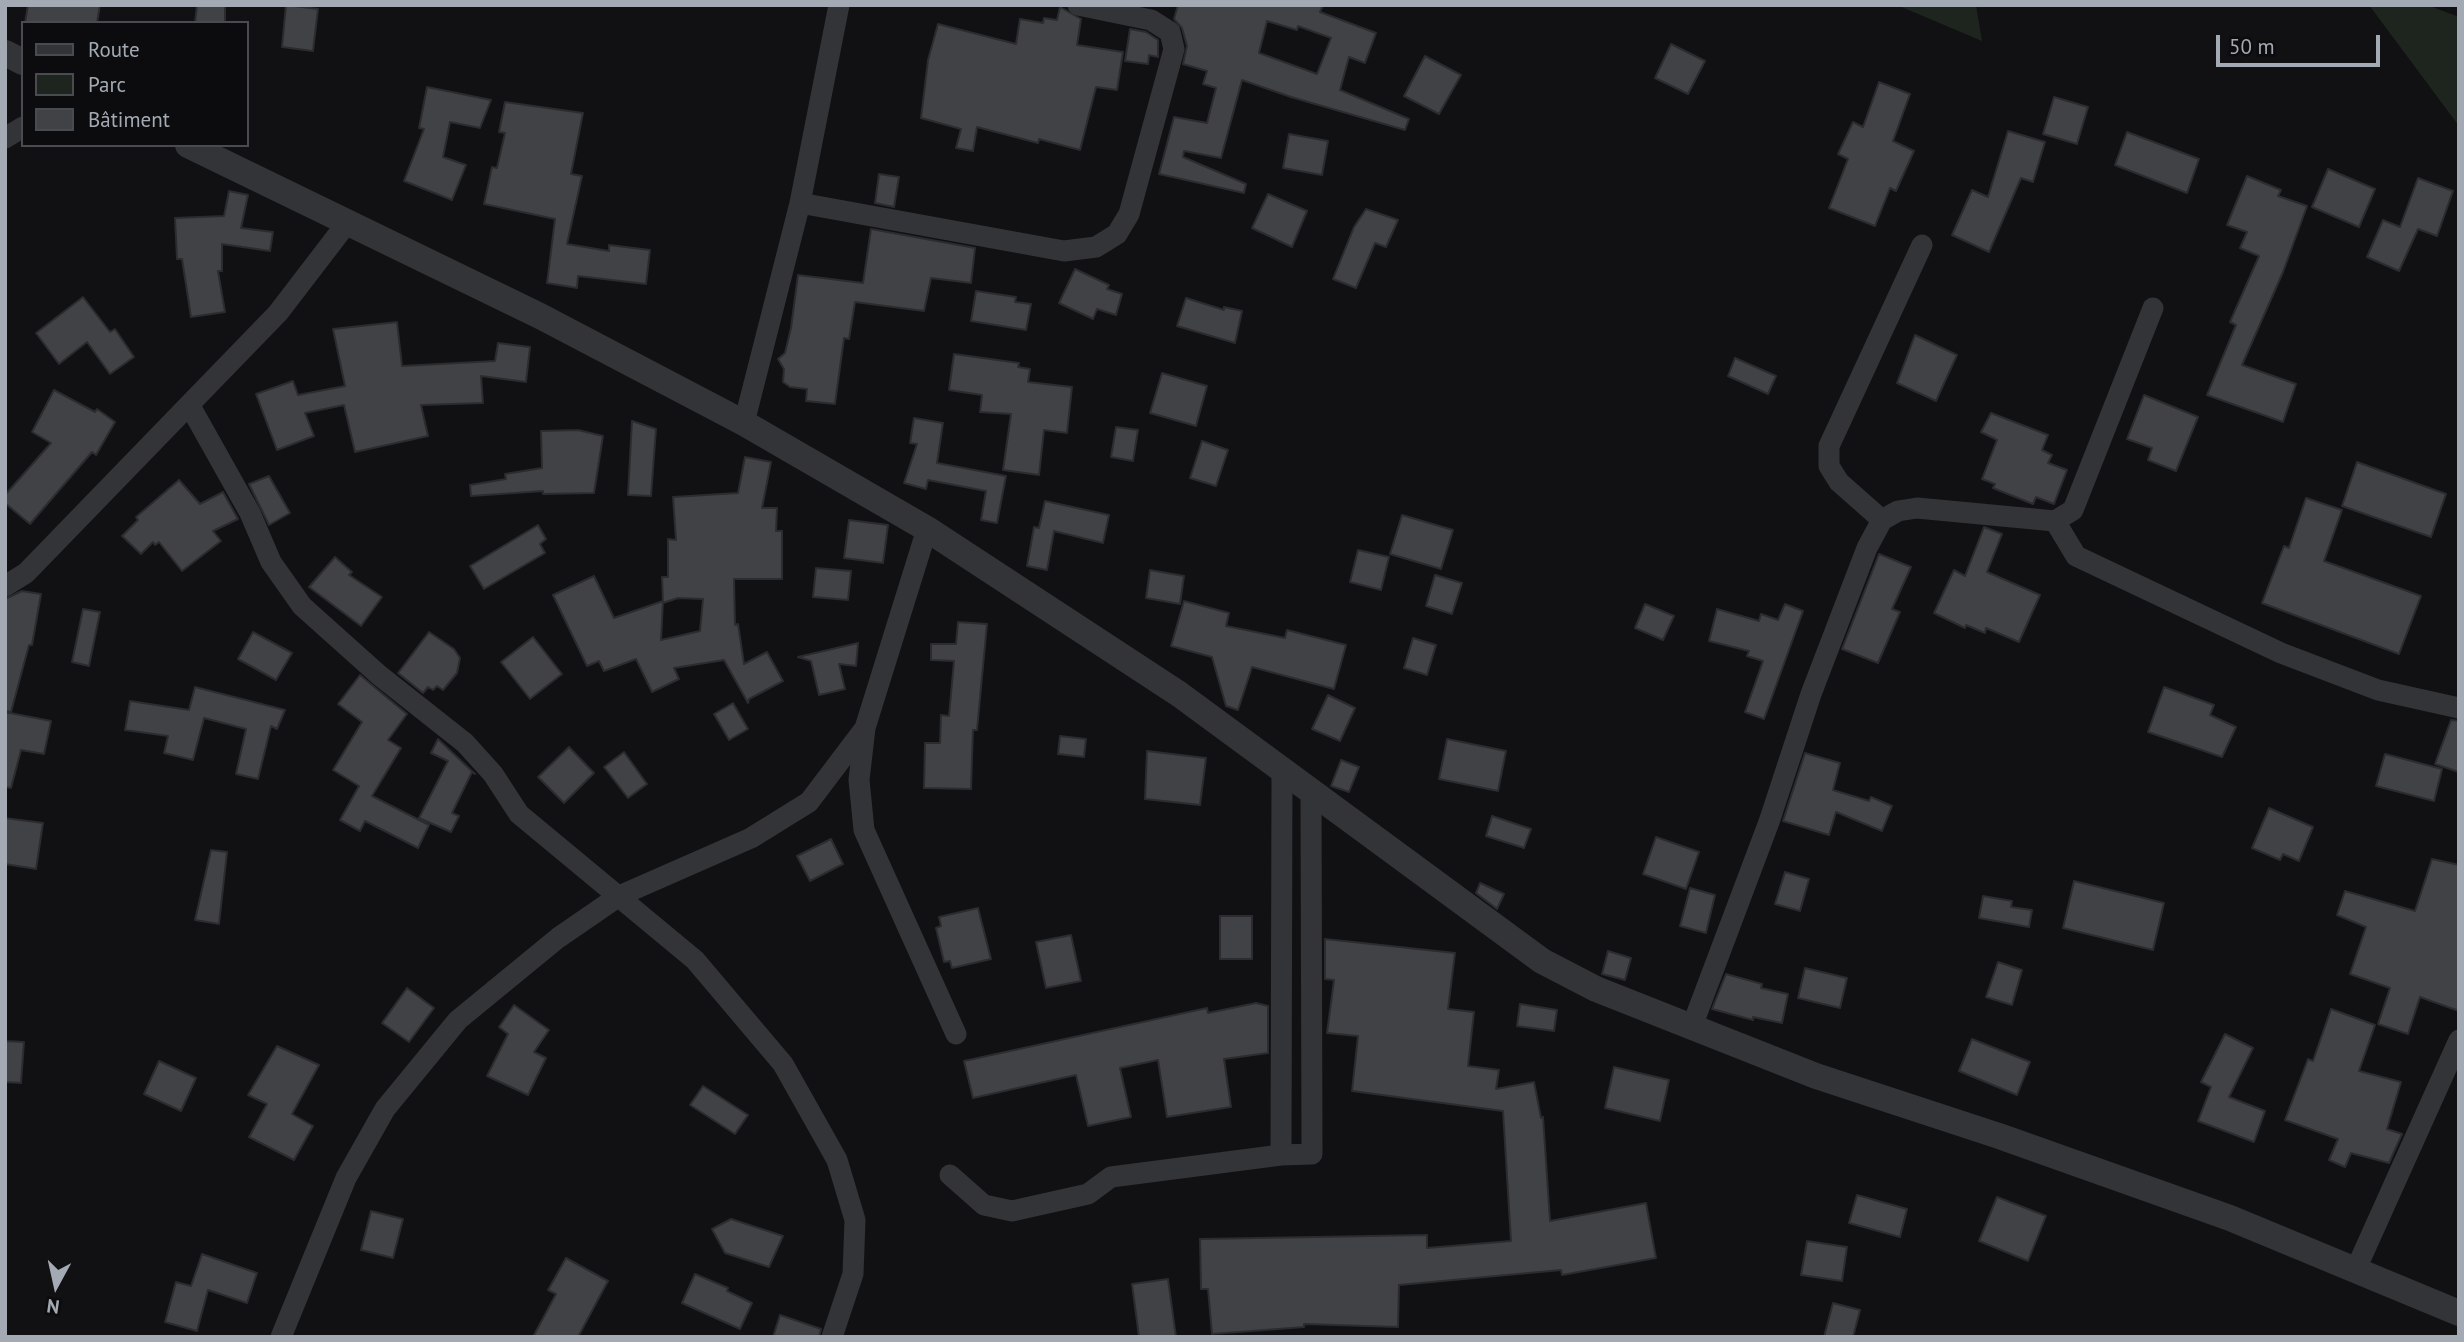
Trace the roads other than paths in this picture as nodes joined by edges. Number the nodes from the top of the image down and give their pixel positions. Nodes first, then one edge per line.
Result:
1 (839, 5) edge
2 (1078, 5) edge
3 (5, 53) edge
4 (21, 61) edge
5 (21, 129) edge
6 (5, 138) edge
7 (192, 147) edge
8 (800, 203) junction
9 (347, 223) junction
10 (1922, 245) dead end
11 (2153, 308) dead end
12 (190, 406) junction
13 (744, 423) junction
14 (1882, 520) junction
15 (2055, 521) junction
16 (927, 529) junction
17 (5, 586) edge
18 (2459, 708) edge
19 (865, 728) junction
20 (1282, 772) junction
21 (1311, 794) junction
22 (619, 896) junction
23 (1691, 1029) junction
24 (956, 1034) dead end
25 (2459, 1040) edge
26 (1281, 1155) junction
27 (950, 1175) dead end
28 (2356, 1269) junction
29 (2456, 1305) edge
30 (281, 1337) edge
31 (832, 1337) edge

1 - 8 street
2 - 8 street
3 - 4 street
5 - 6 street
7 - 9 street
8 - 13 street
9 - 12 street
9 - 13 street
10 - 14 street
11 - 15 street
12 - 17 street
12 - 22 street
13 - 16 street
14 - 15 street
14 - 23 street
15 - 18 street
16 - 19 street
16 - 20 street
19 - 22 street
19 - 24 street
20 - 21 street
20 - 26 street
21 - 23 street
21 - 26 street
22 - 30 street
22 - 31 street
23 - 28 street
25 - 28 street
26 - 27 street
28 - 29 street

